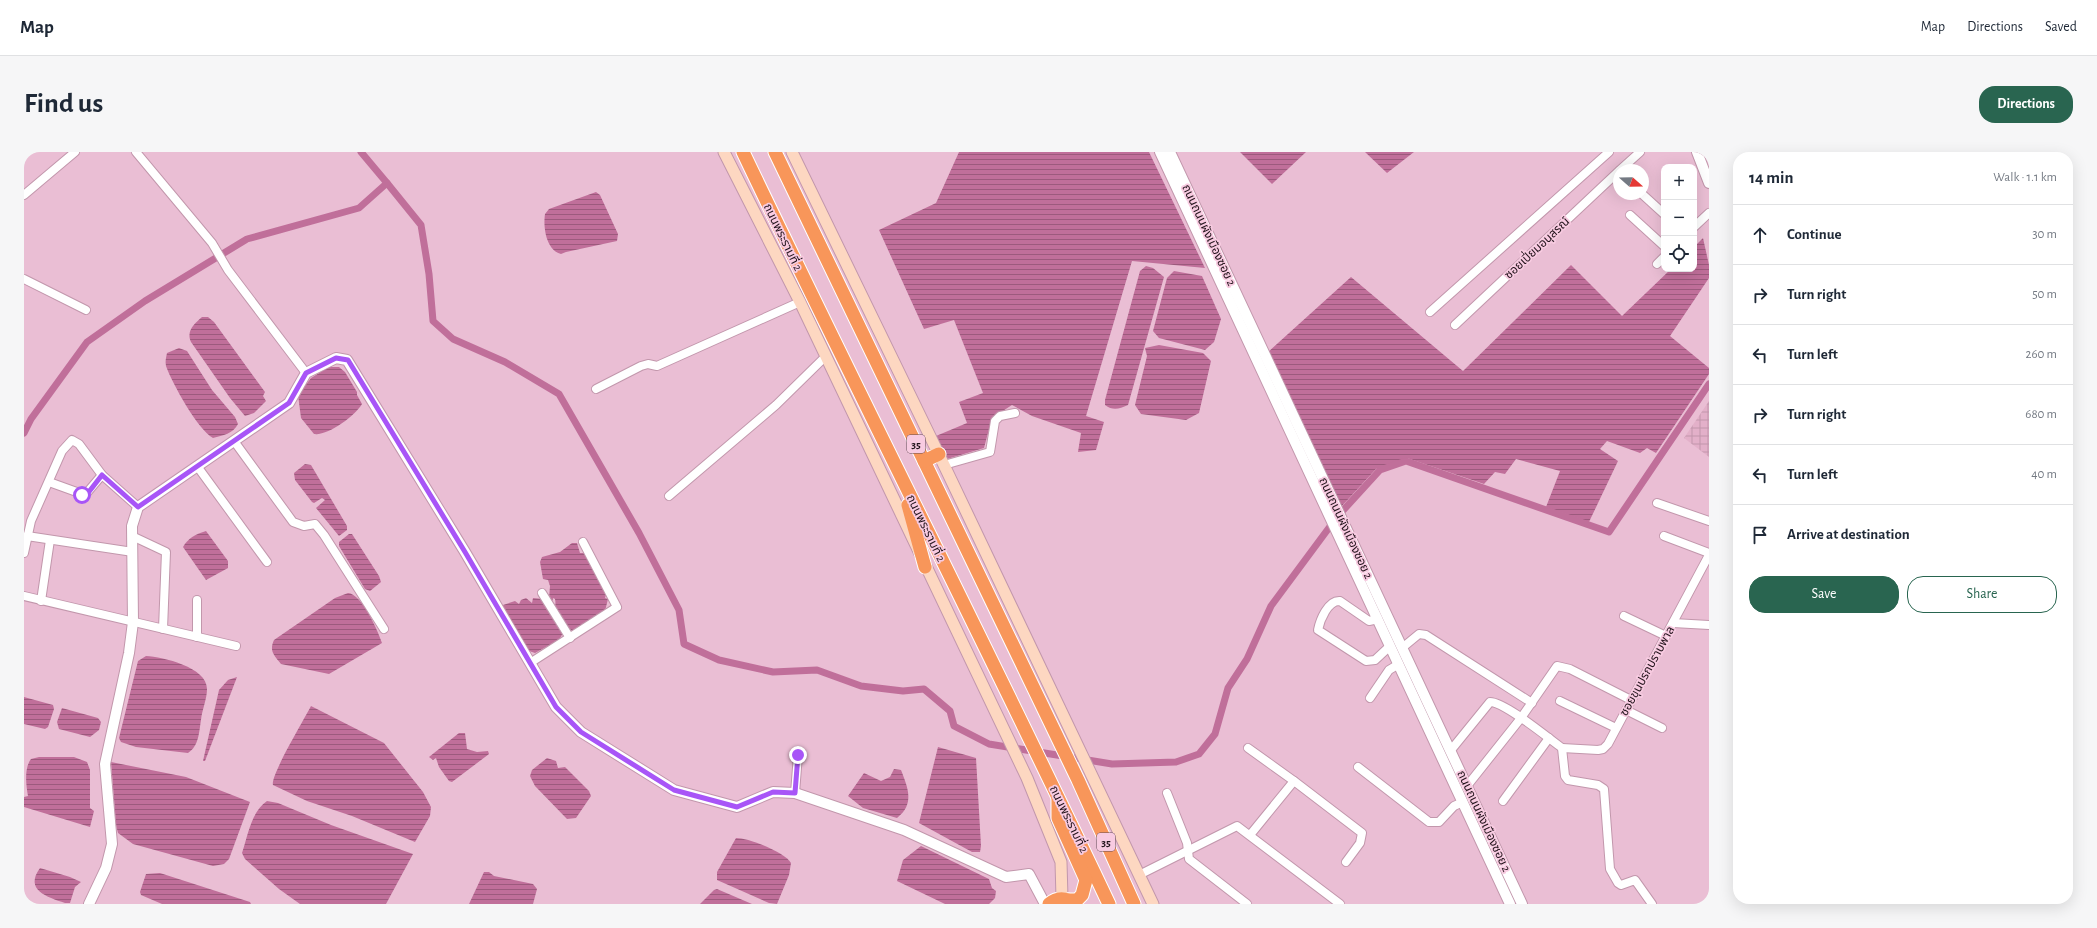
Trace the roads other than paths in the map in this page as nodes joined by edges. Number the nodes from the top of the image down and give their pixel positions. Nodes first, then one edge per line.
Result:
1 (76, 152) edge
2 (136, 152) edge
3 (724, 152) edge
4 (743, 152) edge
5 (775, 152) edge
6 (792, 152) edge
7 (1160, 152) edge
8 (1170, 152) edge
9 (1609, 152) edge
10 (1640, 152) edge
11 (1697, 152) edge
12 (1626, 164) edge
13 (1613, 176) edge
14 (1709, 183) edge
15 (24, 195) edge
16 (1649, 200) edge
17 (1661, 211) edge
18 (1709, 213) edge
19 (1630, 216) dead end
20 (1697, 224) edge
21 (1661, 243) edge
22 (1661, 260) edge
23 (1657, 264) dead end
24 (24, 279) edge
25 (800, 302) junction
26 (86, 310) dead end
27 (1430, 312) dead end
28 (1455, 325) dead end
29 (825, 357) junction
30 (306, 373) junction
31 (596, 389) dead end
32 (1015, 413) dead end
33 (234, 441) junction
34 (942, 460) junction
35 (924, 461) junction
36 (197, 466) junction
37 (899, 473) junction
38 (102, 475) junction
39 (49, 482) junction
40 (669, 496) dead end
41 (1657, 503) dead end
42 (138, 507) junction
43 (1709, 521) edge
44 (27, 536) junction
45 (132, 536) junction
46 (1664, 536) dead end
47 (50, 540) junction
48 (583, 542) dead end
49 (133, 552) junction
50 (24, 553) edge
51 (1709, 554) edge
52 (267, 562) dead end
53 (925, 567) junction
54 (542, 593) dead end
55 (24, 596) edge
56 (197, 600) dead end
57 (41, 601) junction
58 (1624, 616) dead end
59 (1378, 619) junction
60 (133, 622) junction
61 (1673, 623) junction
62 (1709, 625) edge
63 (163, 629) junction
64 (384, 629) dead end
65 (1666, 636) junction
66 (197, 637) junction
67 (570, 638) junction
68 (236, 646) dead end
69 (1390, 646) junction
70 (1402, 648) junction
71 (530, 663) junction
72 (1399, 664) junction
73 (1370, 698) dead end
74 (1631, 700) junction
75 (1560, 701) dead end
76 (1532, 702) junction
77 (1626, 710) junction
78 (1520, 718) junction
79 (1616, 728) junction
80 (1662, 728) dead end
81 (1549, 738) junction
82 (1248, 748) dead end
83 (1562, 748) junction
84 (1451, 750) junction
85 (798, 755) dead end
86 (1358, 767) dead end
87 (1294, 781) junction
88 (1467, 786) junction
89 (1167, 792) dead end
90 (795, 793) junction
91 (1058, 796) junction
92 (1503, 800) dead end
93 (1463, 802) junction
94 (1250, 835) junction
95 (1187, 850) junction
96 (1346, 862) dead end
97 (1139, 874) junction
98 (1068, 901) edge
99 (89, 904) edge
100 (1045, 904) edge
101 (1049, 904) edge
102 (1109, 904) edge
103 (1134, 904) edge
104 (1152, 904) edge
105 (1247, 904) edge
106 (1340, 904) edge
107 (1510, 904) edge
108 (1522, 904) edge
109 (1652, 904) edge

1 - 15 street
2 - 30 street
3 - 25 main road, ถนนพระรามที่ 2
4 - 37 highway, ถนนพระรามที่ 2 / 35
5 - 35 highway, ถนนพระรามที่ 2 / 35
6 - 34 main road, 35
7 - 59 street, ถนนถนนผังเมืองซอย 2
8 - 70 street, ถนนถนนผังเมืองซอย 2
9 - 27 street
10 - 12 street, ซอยเปี่ยมอนุสรณ์
11 - 14 street
13 - 28 street, ซอยเปี่ยมอนุสรณ์
16 - 17 street
18 - 20 street
19 - 21 street
22 - 23 street
24 - 26 street
25 - 29 main road, ถนนพระรามที่ 2
25 - 31 street
29 - 40 street
29 - 53 main road, ถนนพระรามที่ 2
30 - 33 street
30 - 71 street
32 - 34 street
33 - 36 street
33 - 64 street
34 - 35 highway, 35
34 - 97 main road, 35
35 - 103 highway, ถนนพระรามที่ 2 / 35
36 - 42 street
36 - 52 street
37 - 53 highway
37 - 91 highway, ถนนพระรามที่ 2 / 35
38 - 39 street
38 - 39 street
38 - 42 street
39 - 44 street
41 - 43 street
42 - 45 street
44 - 47 street
44 - 50 street
45 - 49 street
45 - 63 street
46 - 51 street
47 - 49 street
47 - 57 street
48 - 67 street
49 - 60 street
51 - 61 street, ซอยขุนปรกปราบพาล
53 - 98 main road, ถนนพระรามที่ 2
54 - 67 street
55 - 57 street
56 - 66 street
57 - 60 street
58 - 65 street
59 - 69 street, ถนนถนนผังเมืองซอย 2
59 - 69 street
60 - 63 street
60 - 99 street
61 - 62 street
61 - 65 street, ซอยขุนปรกปราบพาล
63 - 66 street
65 - 74 street, ซอยขุนปรกปราบพาล
66 - 68 street
67 - 71 street
69 - 72 street, ถนนถนนผังเมืองซอย 2
70 - 76 street
70 - 84 street, ถนนถนนผังเมืองซอย 2
71 - 90 street
72 - 73 street
72 - 93 street, ถนนถนนผังเมืองซอย 2
74 - 76 street
74 - 77 street, ซอยขุนปรกปราบพาล
75 - 79 street
76 - 78 street
77 - 79 street, ซอยขุนปรกปราบพาล
77 - 80 street
78 - 81 street
78 - 84 street
78 - 88 street
79 - 83 street, ซอยขุนปรกปราบพาล
81 - 83 street
81 - 92 street
82 - 87 street
83 - 109 street
84 - 88 street, ถนนถนนผังเมืองซอย 2
85 - 90 street
86 - 93 street
87 - 94 street
87 - 96 street
88 - 108 street, ถนนถนนผังเมืองซอย 2
89 - 95 street
90 - 100 street
91 - 98 highway
91 - 102 highway, ถนนพระรามที่ 2 / 35
93 - 107 street, ถนนถนนผังเมืองซอย 2
94 - 95 street
94 - 106 street
95 - 97 street
95 - 105 street
97 - 104 main road, 35
98 - 101 highway

